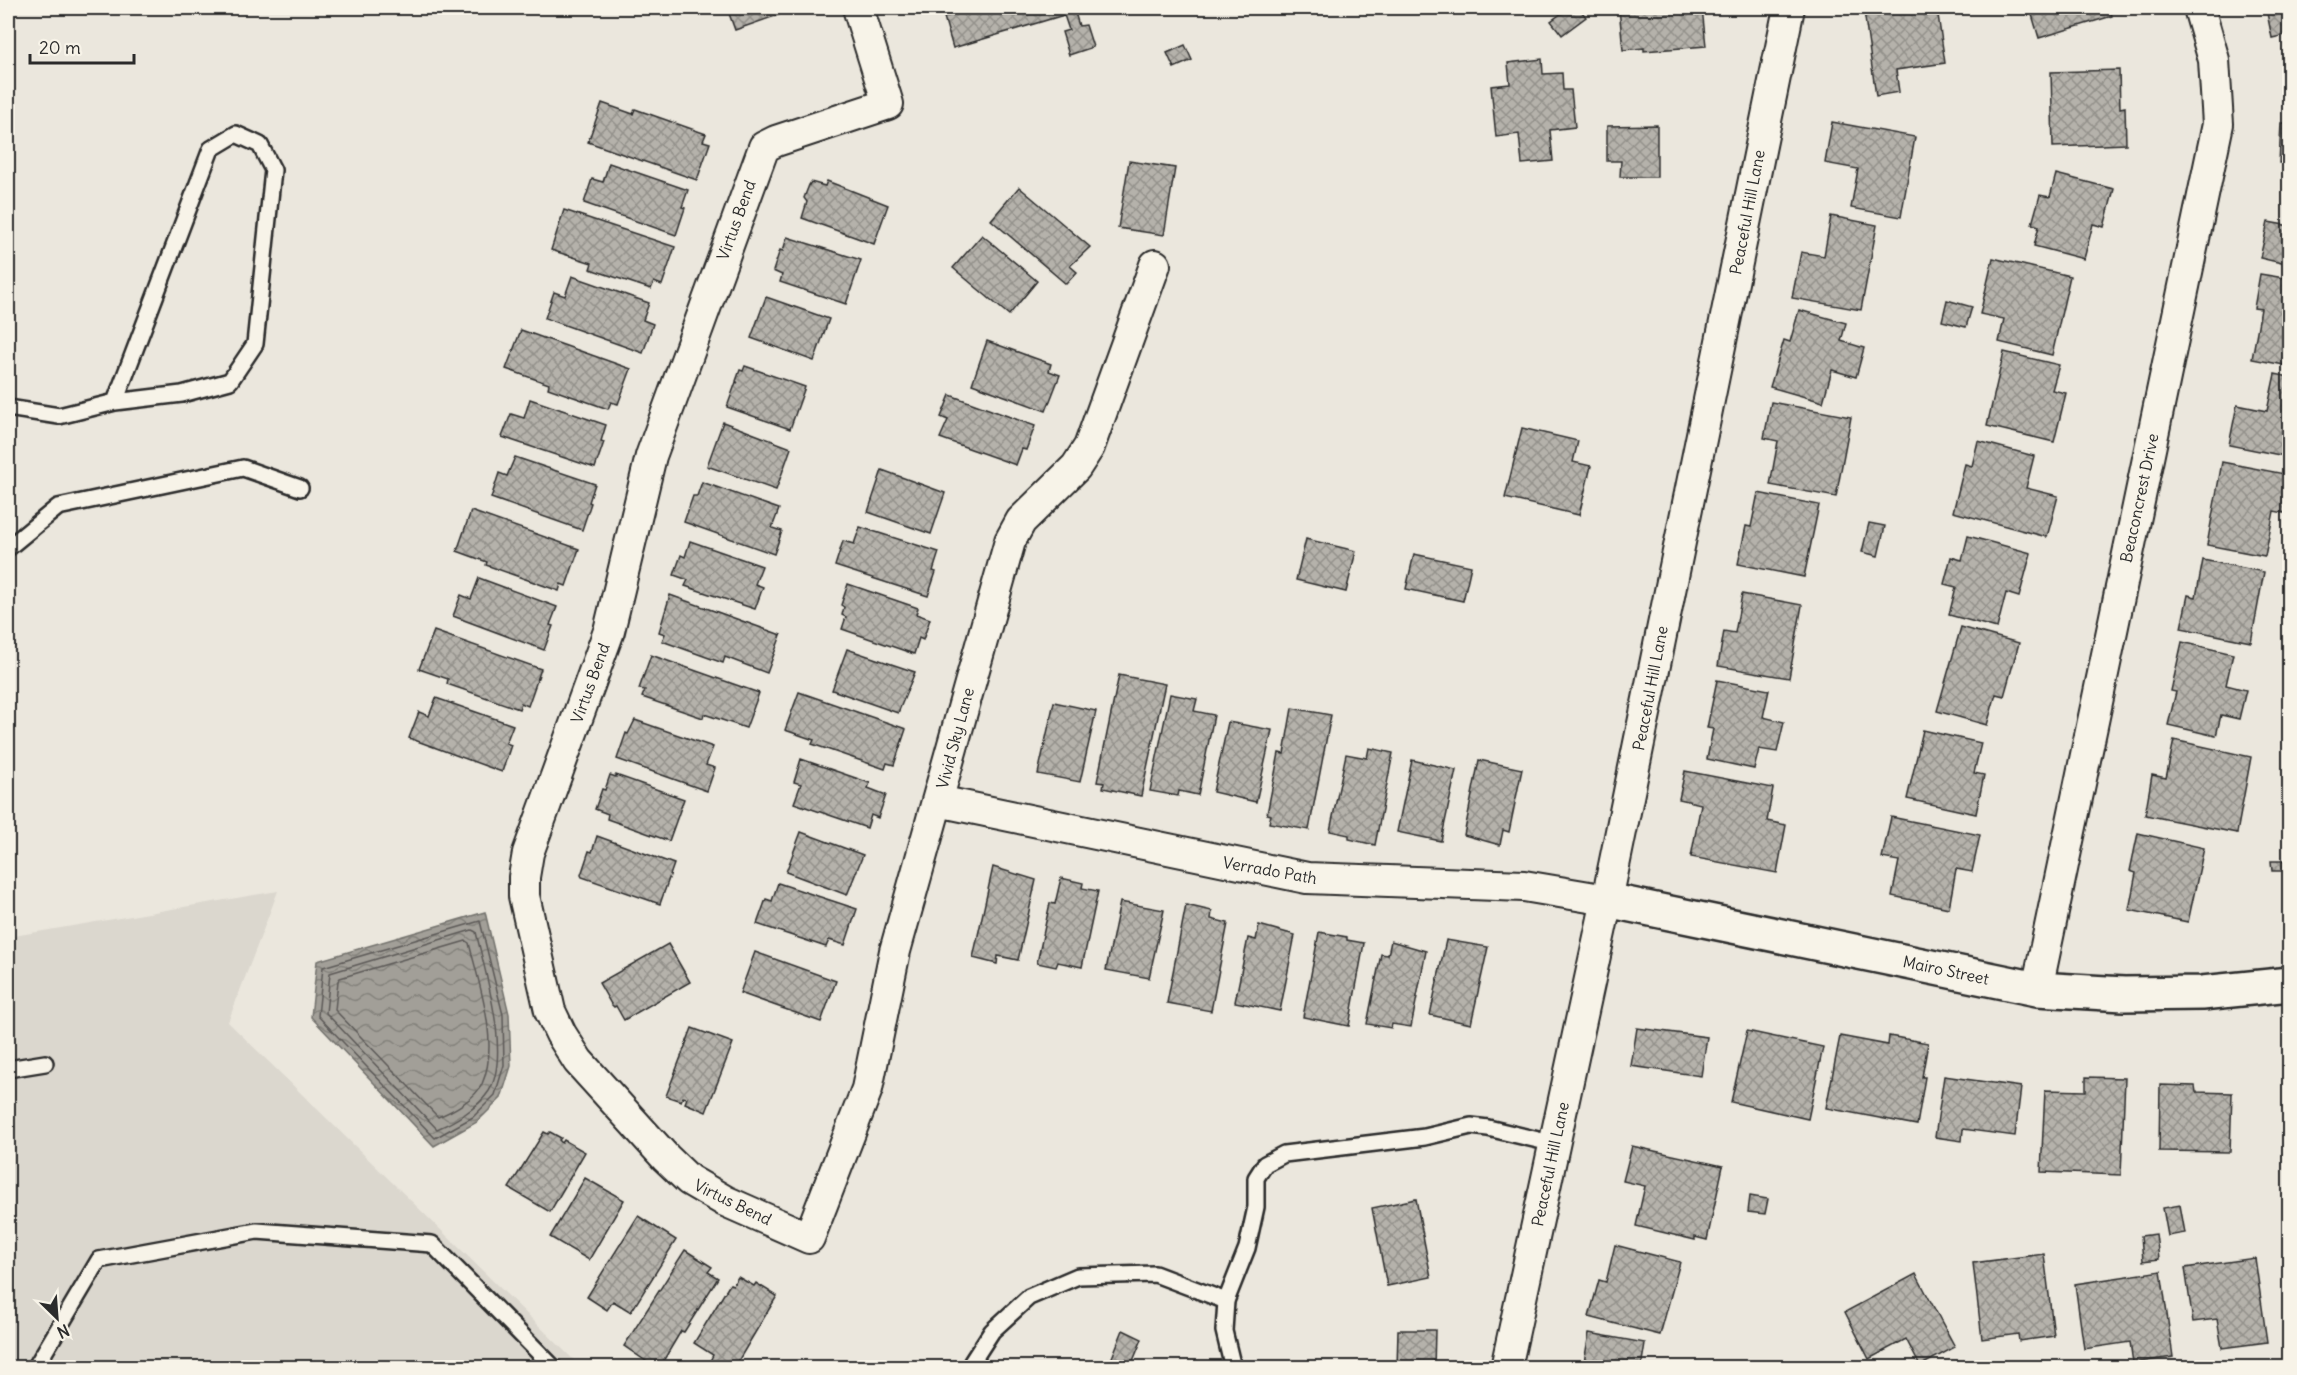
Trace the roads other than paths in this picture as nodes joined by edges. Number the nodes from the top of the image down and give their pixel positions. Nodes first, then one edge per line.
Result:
1 (858, 8) edge
2 (1789, 8) edge
3 (2199, 8) edge
4 (1155, 265) dead end
5 (115, 402) junction
6 (8, 408) edge
7 (300, 488) dead end
8 (8, 548) edge
9 (938, 801) junction
10 (1607, 900) junction
11 (2289, 984) edge
12 (2037, 989) junction
13 (45, 1063) dead end
14 (8, 1069) edge
15 (1555, 1144) junction
16 (809, 1238) joint
17 (1226, 1301) junction
18 (35, 1368) edge
19 (554, 1368) edge
20 (971, 1368) edge
21 (1233, 1368) edge
22 (1506, 1368) edge

1 - 16 street, Virtus Bend
2 - 10 street, Peaceful Hill Lane
3 - 12 street, Beaconcrest Drive
4 - 9 street, Vivid Sky Lane
5 - 5 lane
5 - 6 lane
7 - 8 lane
9 - 10 street, Verrado Path
9 - 16 street, Vivid Sky Lane
10 - 12 street, Mairo Street
10 - 15 street, Peaceful Hill Lane
11 - 12 street, Mairo Street
13 - 14 lane
15 - 17 lane
15 - 22 street, Peaceful Hill Lane
17 - 20 lane
17 - 21 lane
18 - 19 lane

